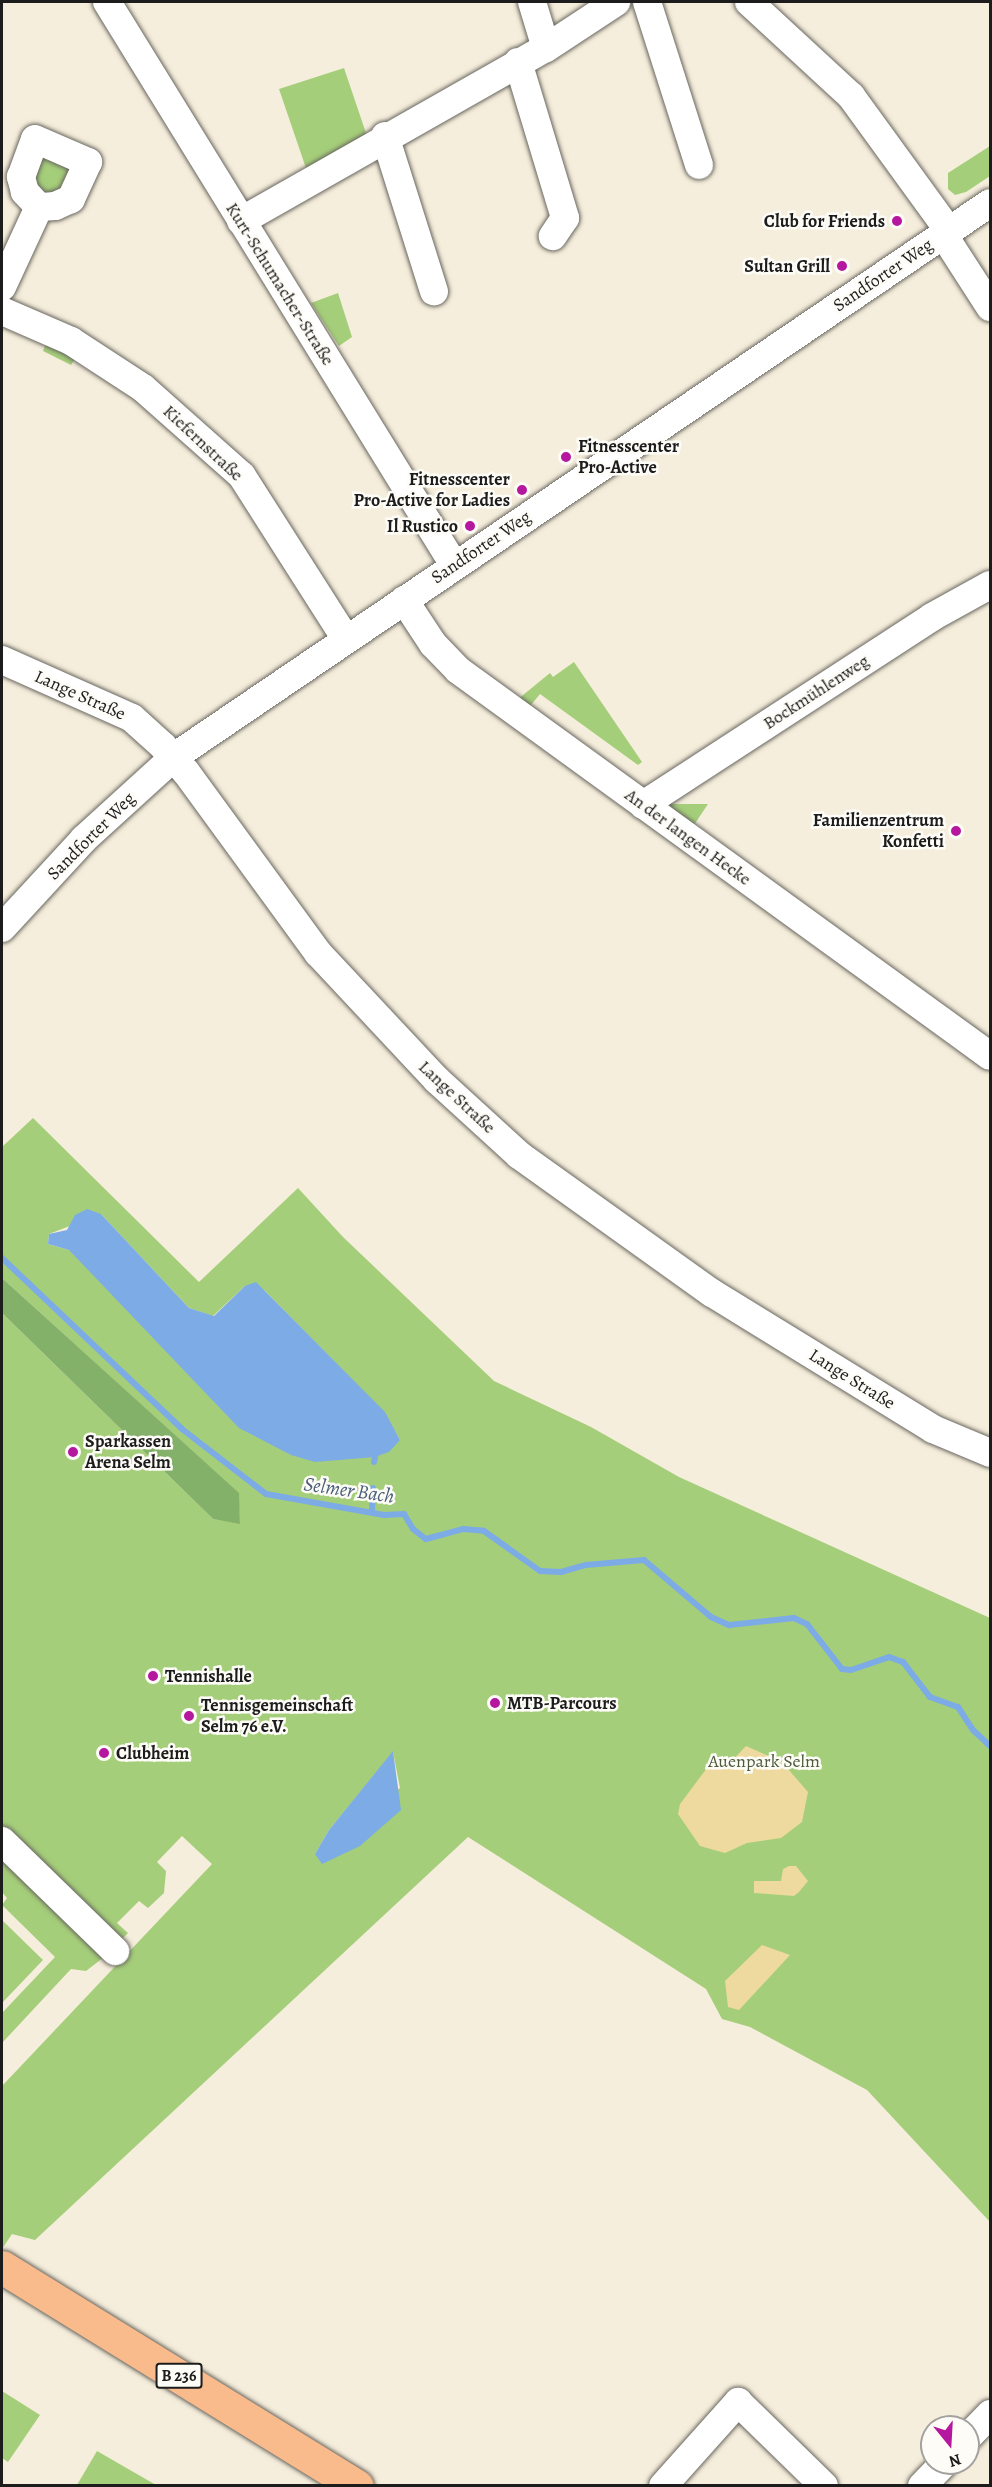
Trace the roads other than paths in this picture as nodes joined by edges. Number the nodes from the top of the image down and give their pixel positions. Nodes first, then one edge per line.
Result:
1 (107, 2) edge
2 (532, 2) edge
3 (616, 2) edge
4 (647, 2) edge
5 (749, 2) edge
6 (546, 48) junction
7 (518, 62) junction
8 (385, 136) junction
9 (699, 165) dead end
10 (990, 203) edge
11 (39, 207) dead end
12 (241, 221) junction
13 (946, 232) junction
14 (553, 236) dead end
15 (2, 287) edge
16 (434, 291) dead end
17 (990, 307) edge
18 (2, 311) edge
19 (454, 565) junction
20 (990, 585) edge
21 (404, 600) junction
22 (346, 639) junction
23 (2, 660) edge
24 (174, 757) junction
25 (643, 804) junction
26 (2, 928) edge
27 (990, 1056) edge
28 (990, 1453) edge
29 (2, 1841) edge
30 (115, 1951) dead end
31 (2, 2267) edge
32 (933, 2475) edge
33 (357, 2486) edge
34 (663, 2486) edge
35 (824, 2486) edge
36 (922, 2486) edge

1 - 12 street, Kurt-Schumacher-Straße
2 - 6 street
3 - 6 street
4 - 9 street
5 - 13 street
6 - 7 street
7 - 8 street
7 - 14 street
8 - 12 street
8 - 16 street
10 - 13 street, Sandforter Weg
11 - 15 street
12 - 19 street, Kurt-Schumacher-Straße
13 - 17 street
13 - 19 street, Sandforter Weg
18 - 22 street, Kiefernstraße
19 - 21 street, Sandforter Weg
20 - 25 street, Bockmühlenweg
21 - 22 street, Sandforter Weg
21 - 25 street, An der langen Hecke
22 - 24 street, Sandforter Weg
23 - 24 street, Lange Straße
24 - 26 street, Sandforter Weg
24 - 28 street, Lange Straße
25 - 27 street, An der langen Hecke
29 - 30 street
31 - 33 main road, B 236
32 - 36 street
34 - 35 street

